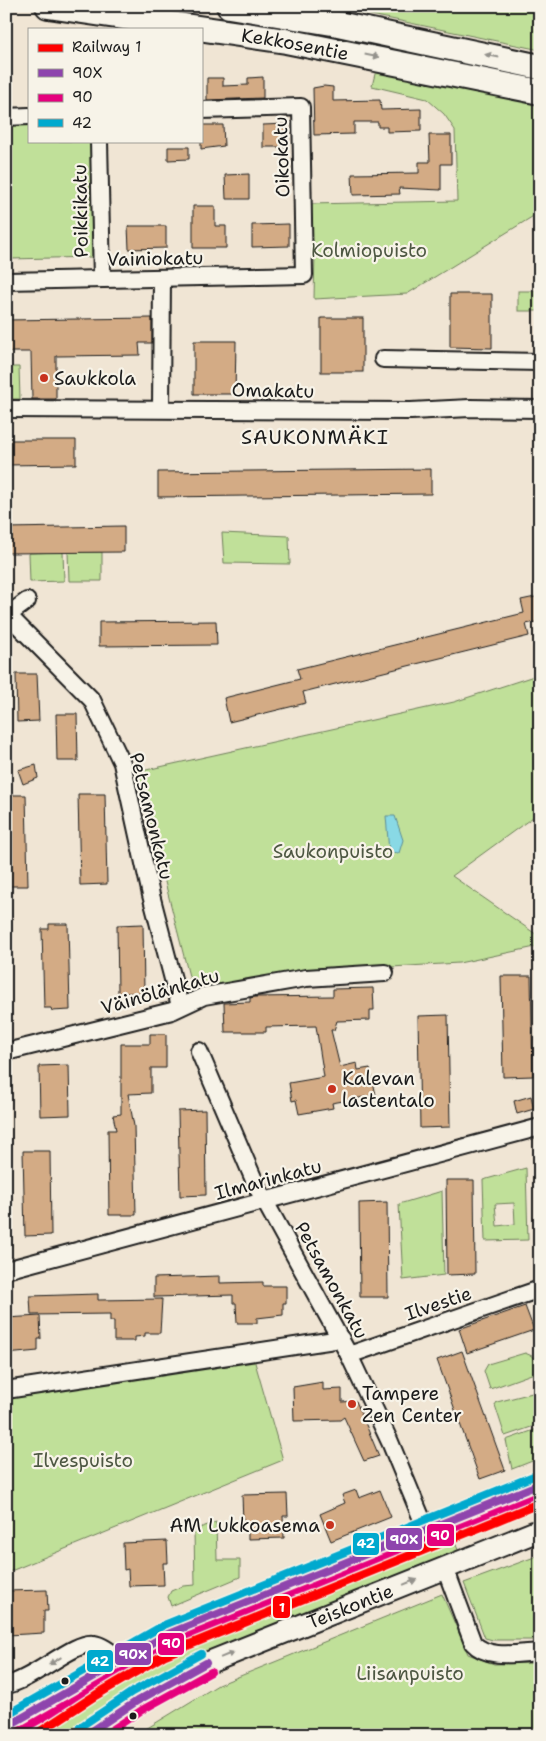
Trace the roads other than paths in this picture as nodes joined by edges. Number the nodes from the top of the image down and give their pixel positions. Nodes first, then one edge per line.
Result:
1 (48, 6) edge
2 (229, 6) edge
3 (540, 67) edge
4 (540, 92) edge
5 (202, 110) edge
6 (28, 116) edge
7 (6, 117) edge
8 (99, 142) edge
9 (304, 275) joint
10 (162, 278) junction
11 (102, 279) junction
12 (6, 281) edge
13 (383, 359) dead end
14 (540, 362) edge
15 (6, 408) edge
16 (161, 408) junction
17 (540, 409) edge
18 (27, 601) dead end
19 (7, 614) edge
20 (385, 973) dead end
21 (180, 1006) junction
22 (199, 1051) dead end
23 (6, 1052) edge
24 (540, 1126) edge
25 (265, 1201) junction
26 (6, 1270) edge
27 (540, 1289) edge
28 (341, 1339) junction
29 (350, 1354) junction
30 (6, 1390) edge
31 (540, 1484) edge
32 (426, 1530) junction
33 (540, 1530) edge
34 (445, 1568) junction
35 (540, 1652) edge
36 (122, 1660) junction
37 (6, 1685) edge
38 (11, 1730) edge
39 (86, 1735) edge

1 -> 4 highway, Kekkosentie
3 -> 2 highway, Kekkosentie
5 - 9 street, Oikokatu
6 - 7 street
8 - 11 street, Poikkikatu
9 - 10 street, Vainiokatu
10 - 11 street, Vainiokatu
10 - 16 street
11 - 12 street, Vainiokatu
13 - 14 street
15 - 16 street, Omakatu
16 - 17 street, Omakatu
18 - 19 street
19 - 21 street, Petsamonkatu
20 - 21 street, Väinölänkatu
21 - 23 street, Väinölänkatu
22 - 25 street, Petsamonkatu
24 - 25 street, Ilmarinkatu
25 - 26 street, Ilmarinkatu
25 - 28 street, Petsamonkatu
27 - 29 street, Ilvestie
28 - 29 street, Petsamonkatu
28 - 30 street
29 - 32 street, Petsamonkatu
31 - 32 main road
32 - 36 main road
33 - 34 main road, Teiskontie
34 - 35 street
39 -> 34 main road, Teiskontie
36 -> 37 street
36 - 38 main road

